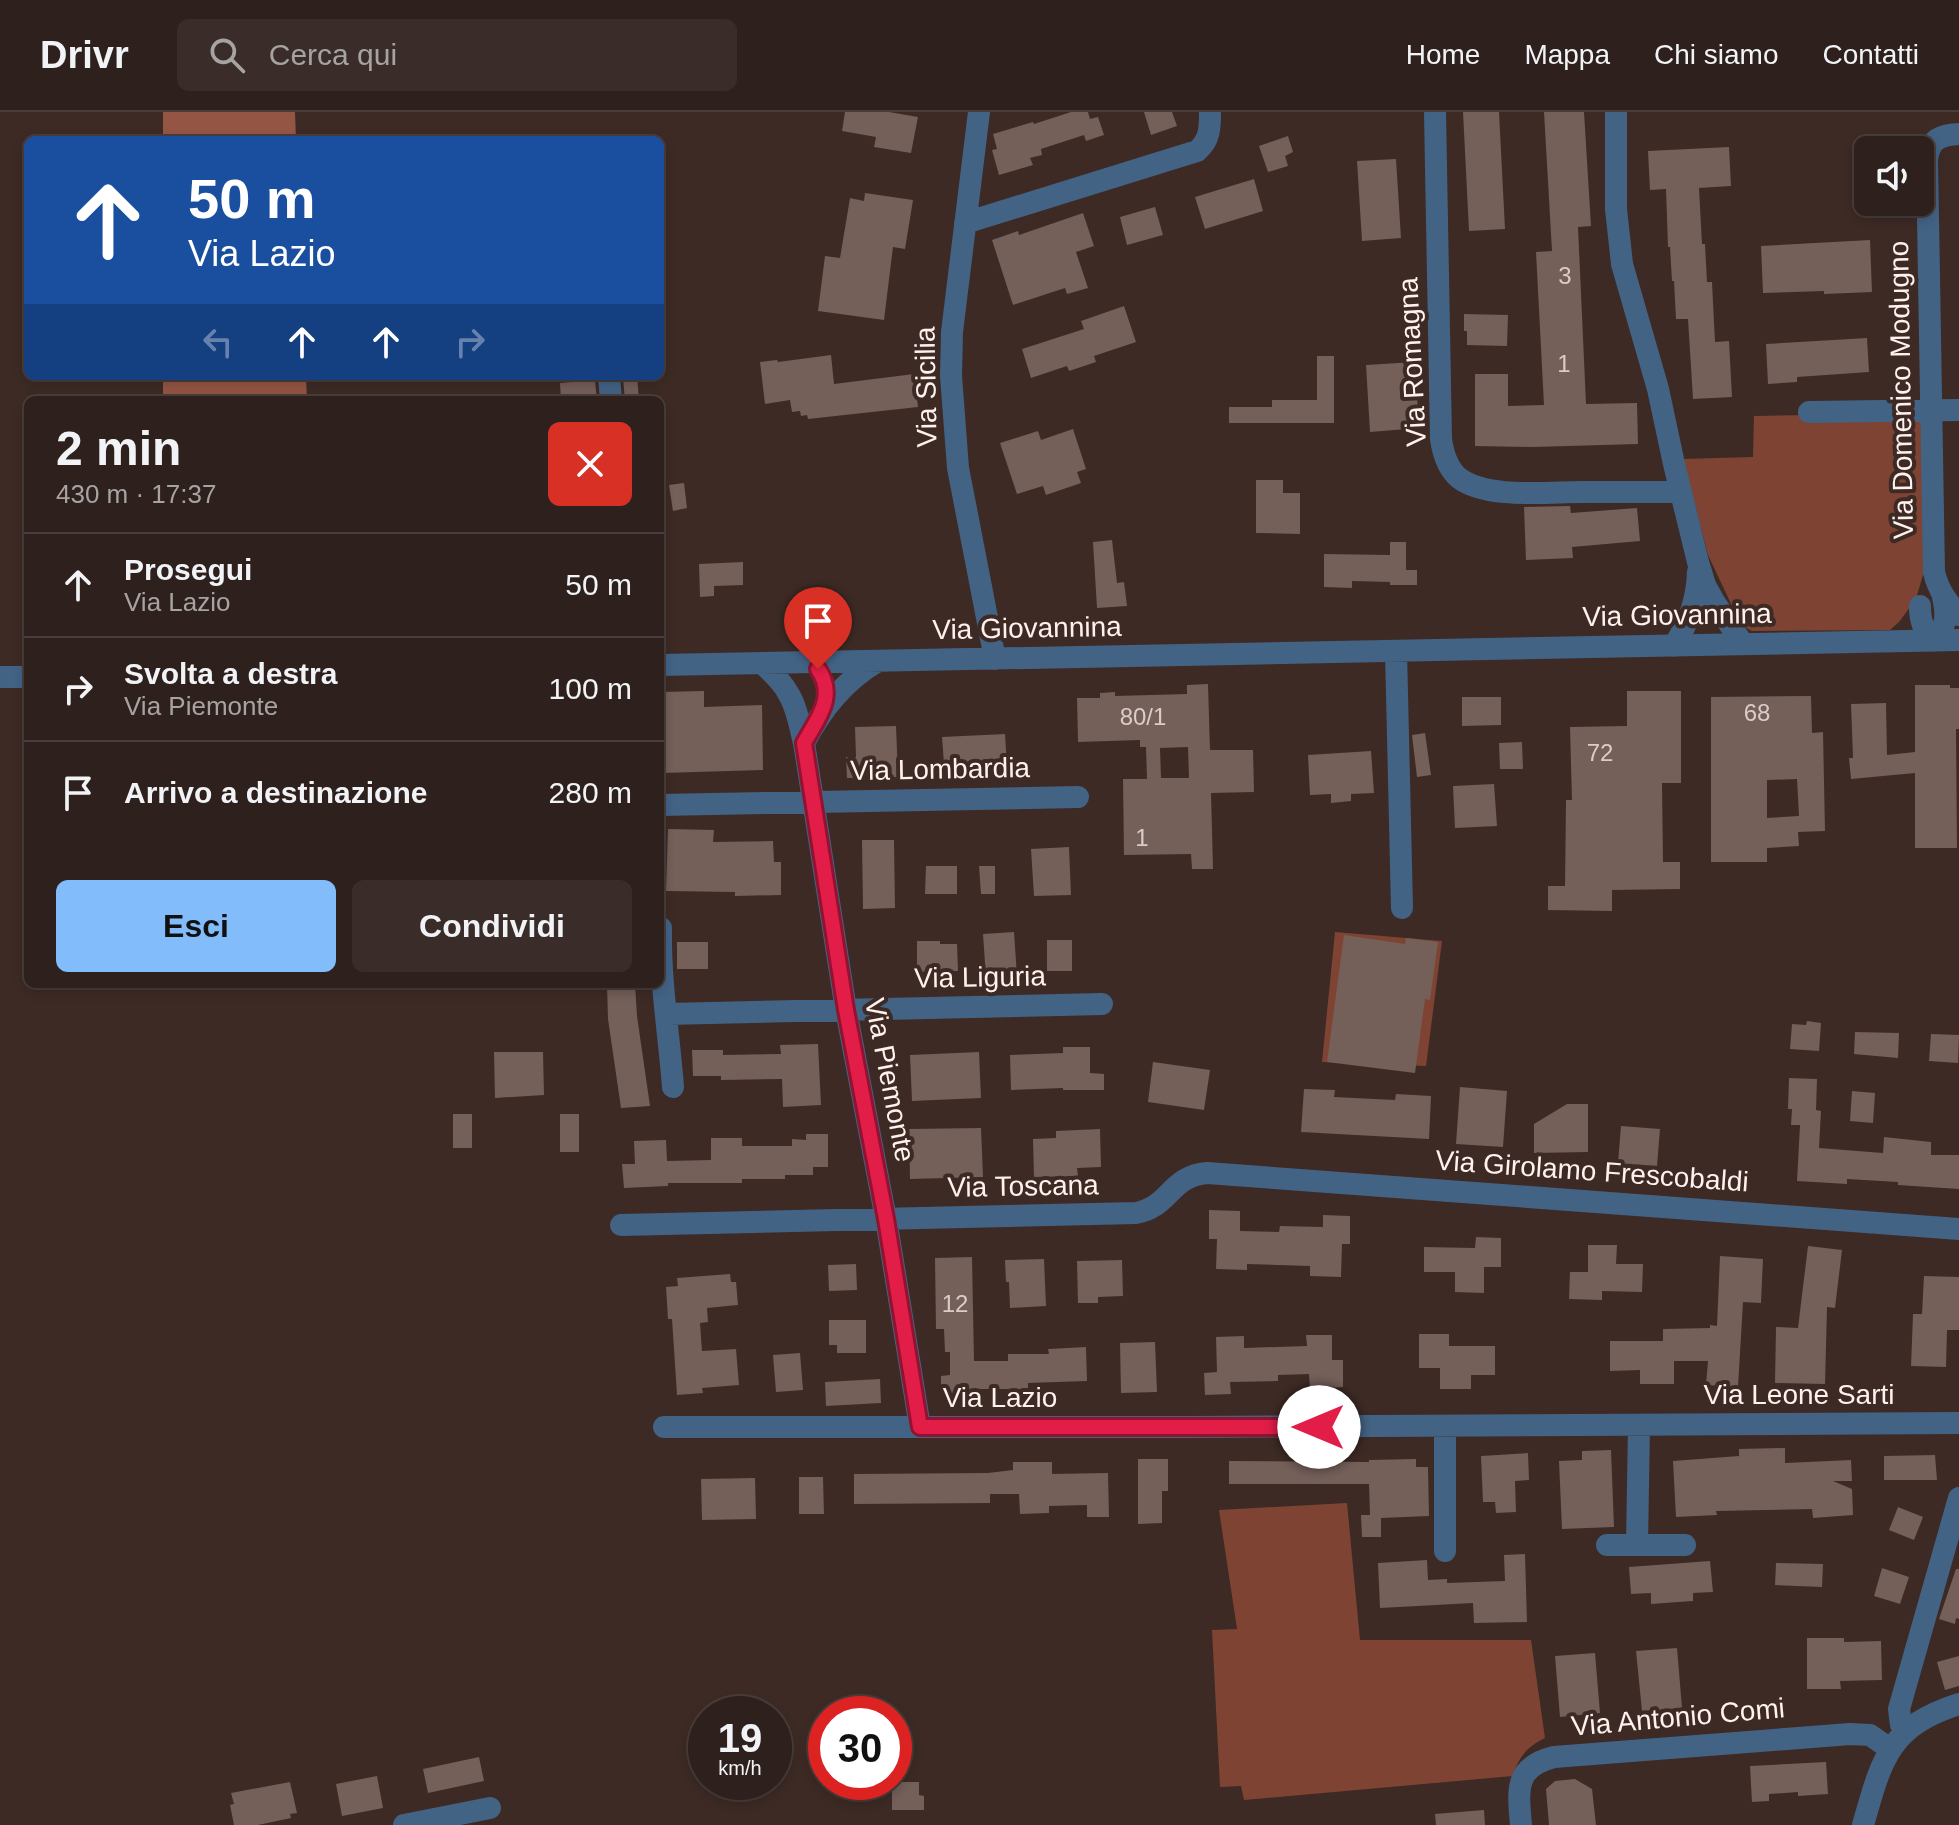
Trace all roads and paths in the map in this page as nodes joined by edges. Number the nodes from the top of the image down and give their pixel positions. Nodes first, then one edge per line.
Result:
1 (979, 112) edge
2 (1210, 112) edge
3 (1435, 112) edge
4 (1616, 112) edge
5 (1959, 134) edge
6 (965, 223) junction
7 (1931, 410) junction
8 (1959, 410) edge
9 (1809, 412) dead end
10 (1680, 492) junction
11 (1934, 572) junction
12 (1943, 597) junction
13 (1702, 598) junction
14 (1920, 606) junction
15 (1959, 615) edge
16 (1959, 640) edge
17 (1890, 641) junction
18 (1934, 641) junction
19 (1743, 644) junction
20 (1709, 645) junction
21 (1674, 646) junction
22 (1396, 651) junction
23 (995, 659) junction
24 (878, 661) junction
25 (813, 662) junction
26 (762, 663) junction
27 (664, 665) edge
28 (0, 677) edge
29 (24, 677) edge
30 (795, 706) junction
31 (824, 708) junction
32 (804, 743) junction
33 (1078, 797) dead end
34 (813, 802) junction
35 (664, 805) edge
36 (1402, 908) dead end
37 (664, 988) edge
38 (1102, 1004) dead end
39 (846, 1010) junction
40 (667, 1014) junction
41 (673, 1087) dead end
42 (1220, 1173) joint
43 (886, 1219) junction
44 (621, 1225) dead end
45 (1959, 1229) edge
46 (1959, 1423) edge
47 (1639, 1425) junction
48 (1445, 1426) junction
49 (664, 1427) dead end
50 (920, 1427) junction
51 (1193, 1427) joint
52 (1959, 1498) edge
53 (1607, 1545) dead end
54 (1637, 1545) junction
55 (1685, 1545) dead end
56 (1445, 1551) dead end
57 (1959, 1704) edge
58 (1906, 1731) junction
59 (1890, 1749) junction
60 (490, 1808) dead end
61 (404, 1825) edge
62 (1521, 1825) edge
63 (1863, 1825) edge

1 - 6 street, Via Sicilia
2 - 6 street
3 - 10 street, Via Romagna
4 - 10 street
5 - 7 street, Via Domenico Modugno
6 - 23 street, Via Sicilia
7 - 8 street
7 - 9 street
7 - 11 street, Via Domenico Modugno
10 - 13 street
11 - 12 street, Via Domenico Modugno
11 - 14 street, Via Domenico Modugno
12 - 15 street, Via Domenico Modugno
12 - 18 street, Via Domenico Modugno
13 - 19 street
13 - 20 street
13 - 21 street
14 - 17 street, Via Domenico Modugno
14 - 18 street
16 - 18 street, Via Giovannina
17 - 18 street, Via Giovannina
17 - 19 street, Via Giovannina
19 - 20 street, Via Giovannina
20 - 21 street, Via Giovannina
21 - 22 street, Via Giovannina
22 - 23 street, Via Giovannina
22 - 36 street
23 - 24 street, Via Giovannina
24 - 25 street, Via Giovannina
24 - 31 street
25 - 26 street, Via Giovannina
25 - 30 street
25 - 31 street
26 - 27 street, Via Giovannina
26 - 30 street, Via Piemonte
28 - 29 street
30 - 32 street, Via Piemonte
31 - 32 street
32 - 34 street, Via Piemonte
33 - 34 street, Via Lombardia
34 - 35 street, Via Lombardia
34 - 39 street, Via Piemonte
37 - 40 street
38 - 39 street, Via Liguria
39 - 40 street, Via Liguria
39 - 43 street, Via Piemonte
40 - 41 street
42 - 43 street, Via Toscana
42 - 45 street, Via Girolamo Frescobaldi
43 - 44 street, Via Toscana
43 - 50 street, Via Piemonte
46 - 47 street, Via Leone Sarti
47 - 48 street, Via Leone Sarti
47 - 54 street
48 - 51 street, Via Leone Sarti
48 - 56 street
49 - 50 street, Via Lazio
50 - 51 street, Via Lazio
52 - 58 street
53 - 54 street
54 - 55 street
57 - 58 street
58 - 59 street
59 - 62 street, Via Antonio Comi
59 - 63 street
60 - 61 street

